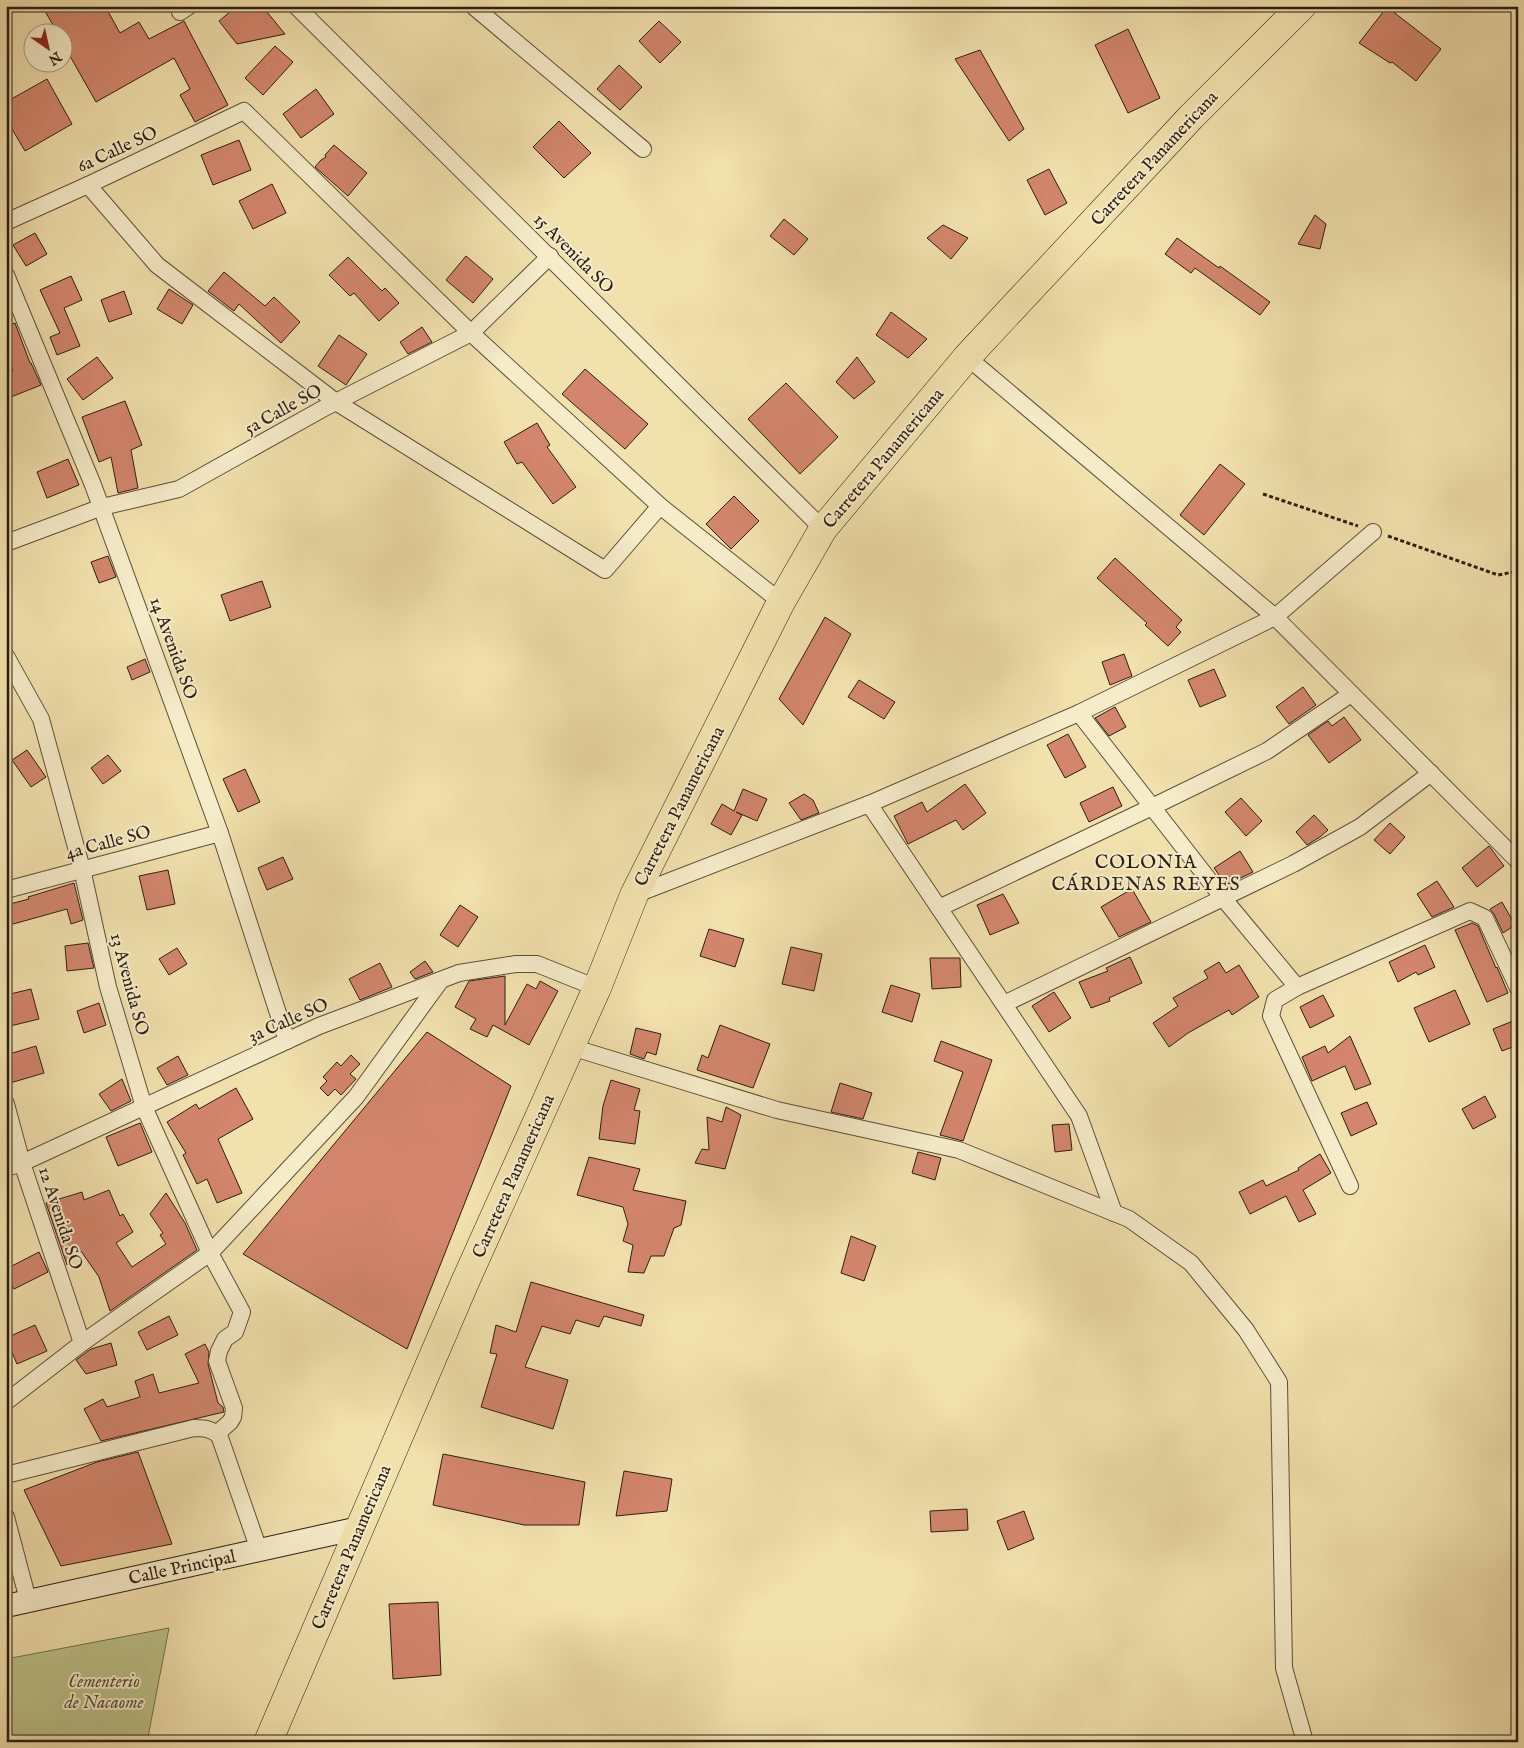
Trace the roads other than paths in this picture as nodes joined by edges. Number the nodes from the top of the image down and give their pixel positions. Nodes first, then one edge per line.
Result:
1 (296, 6) edge
2 (474, 6) edge
3 (1302, 6) edge
4 (643, 149) dead end
5 (88, 185) junction
6 (6, 222) edge
7 (550, 256) junction
8 (6, 275) edge
9 (471, 333) junction
10 (967, 357) junction
11 (336, 402) junction
12 (660, 506) junction
13 (102, 507) junction
14 (823, 529) junction
15 (1373, 532) road end
16 (6, 543) edge
17 (781, 602) junction
18 (1275, 617) junction
19 (6, 656) edge
20 (1351, 694) junction
21 (1079, 713) junction
22 (1430, 773) junction
23 (869, 804) junction
24 (1152, 808) junction
25 (220, 833) junction
26 (1518, 861) edge
27 (82, 869) junction
28 (6, 890) edge
29 (634, 895) junction
30 (1223, 898) junction
31 (939, 908) junction
32 (441, 980) junction
33 (1297, 987) junction
34 (597, 988) junction
35 (1518, 988) edge
36 (1004, 1004) junction
37 (287, 1041) junction
38 (571, 1047) junction
39 (6, 1104) edge
40 (144, 1107) junction
41 (14, 1165) edge
42 (1350, 1186) dead end
43 (1114, 1213) junction
44 (210, 1253) junction
45 (82, 1343) junction
46 (6, 1402) edge
47 (219, 1435) junction
48 (6, 1475) edge
49 (6, 1517) edge
50 (359, 1528) junction
51 (259, 1550) junction
52 (28, 1600) junction
53 (6, 1606) edge
54 (268, 1742) edge
55 (1305, 1742) edge

1 - 7 street, 15 Avenida SO
2 - 4 street
3 - 10 highway, Carretera Panamericana
5 - 6 street, 6a Calle SO
5 - 9 street, 6a Calle SO
5 - 11 street
7 - 9 street, 5a Calle SO
7 - 14 street, 15 Avenida SO
8 - 13 street, 14 Avenida SO
9 - 11 street, 5a Calle SO
9 - 12 street
10 - 14 highway, Carretera Panamericana
10 - 18 street
11 - 12 street
11 - 13 street, 5a Calle SO
12 - 17 street
13 - 16 street, 5a Calle SO
13 - 25 street, 14 Avenida SO
14 - 17 highway, Carretera Panamericana
15 - 18 street
17 - 29 highway, Carretera Panamericana
18 - 20 street
18 - 21 street
19 - 27 street, 13 Avenida SO
20 - 22 street
20 - 24 street
21 - 23 street
21 - 24 street
22 - 26 street
22 - 30 street
23 - 29 street
23 - 31 street
24 - 30 street
24 - 31 street
25 - 27 street, 4a Calle SO
25 - 37 street, 14 Avenida SO
27 - 28 street, 4a Calle SO
27 - 40 street, 13 Avenida SO
29 - 34 highway, Carretera Panamericana
30 - 33 street
30 - 36 street
31 - 36 street
32 - 34 street, 3a Calle SO
32 - 37 street, 3a Calle SO
32 - 44 street
33 - 35 street
33 - 42 street
34 - 38 highway, Carretera Panamericana
36 - 43 street
37 - 40 street, 3a Calle SO
38 - 43 street
38 - 50 highway, Carretera Panamericana
39 - 41 street, 12 Avenida SO
40 - 41 street, 3a Calle SO
40 - 44 street, 13 Avenida SO
41 - 45 street, 12 Avenida SO
43 - 55 street
44 - 45 street
44 - 47 street, 13 Avenida SO
45 - 46 street
47 - 48 street
47 - 51 street
49 - 52 street
50 - 51 street, Calle Principal
50 - 54 highway, Carretera Panamericana
51 - 52 street, Calle Principal
52 - 53 street, Calle Principal

